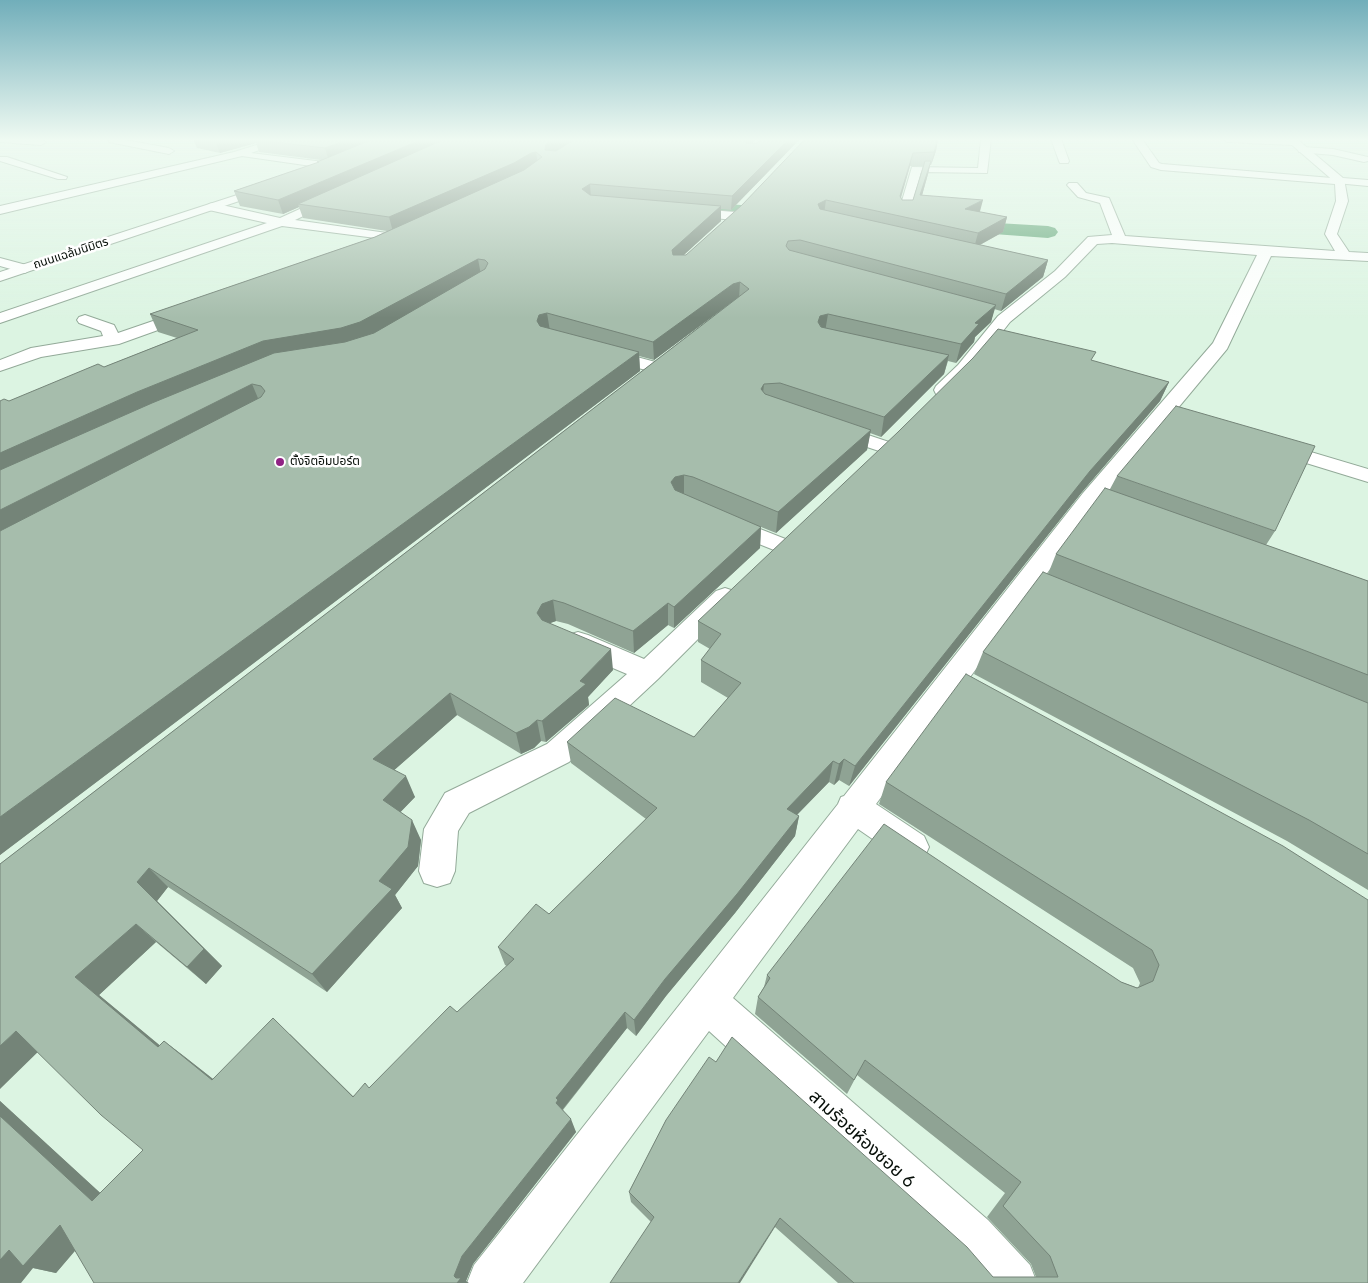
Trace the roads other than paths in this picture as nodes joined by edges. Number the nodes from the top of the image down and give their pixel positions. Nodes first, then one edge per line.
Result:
1 (47, 199) edge
2 (237, 199) edge
3 (331, 199) edge
4 (908, 199) edge
5 (1095, 199) edge
6 (1342, 199) edge
7 (213, 207) junction
8 (0, 210) edge
9 (668, 210) edge
10 (905, 212) edge
11 (281, 222) junction
12 (722, 229) edge
13 (1120, 239) junction
14 (364, 251) edge
15 (1266, 252) junction
16 (1345, 256) junction
17 (1368, 257) edge
18 (0, 262) edge
19 (25, 269) junction
20 (0, 277) edge
21 (206, 308) edge
22 (0, 318) edge
23 (85, 320) dead end
24 (113, 340) junction
25 (585, 348) edge
26 (679, 351) edge
27 (0, 366) edge
28 (657, 368) junction
29 (634, 386) edge
30 (927, 406) edge
31 (820, 425) edge
32 (1256, 442) edge
33 (864, 467) edge
34 (1368, 476) edge
35 (710, 515) edge
36 (557, 633) edge
37 (648, 672) junction
38 (853, 807) junction
39 (937, 863) edge
40 (437, 871) dead end
41 (706, 1001) junction
42 (492, 1283) edge
43 (1012, 1283) edge

1 - 8 street
2 - 7 street, ถนนแฉล้มนิมิตร
3 - 11 street
4 - 10 street
5 - 13 street
6 - 16 street
7 - 11 street
7 - 19 street, ถนนแฉล้มนิมิตร
9 - 12 street
11 - 14 street
11 - 22 street
13 - 15 street
13 - 30 street
15 - 16 street
15 - 38 street
16 - 17 street
18 - 19 street
19 - 20 street, ถนนแฉล้มนิมิตร
21 - 24 street
23 - 24 street
24 - 27 street
25 - 28 street
26 - 28 street
28 - 29 street
31 - 33 street
32 - 34 street
35 - 37 street
36 - 37 street
37 - 40 street
38 - 39 street
38 - 41 street
41 - 42 street
41 - 43 street, สามร้อยห้องซอย 6

